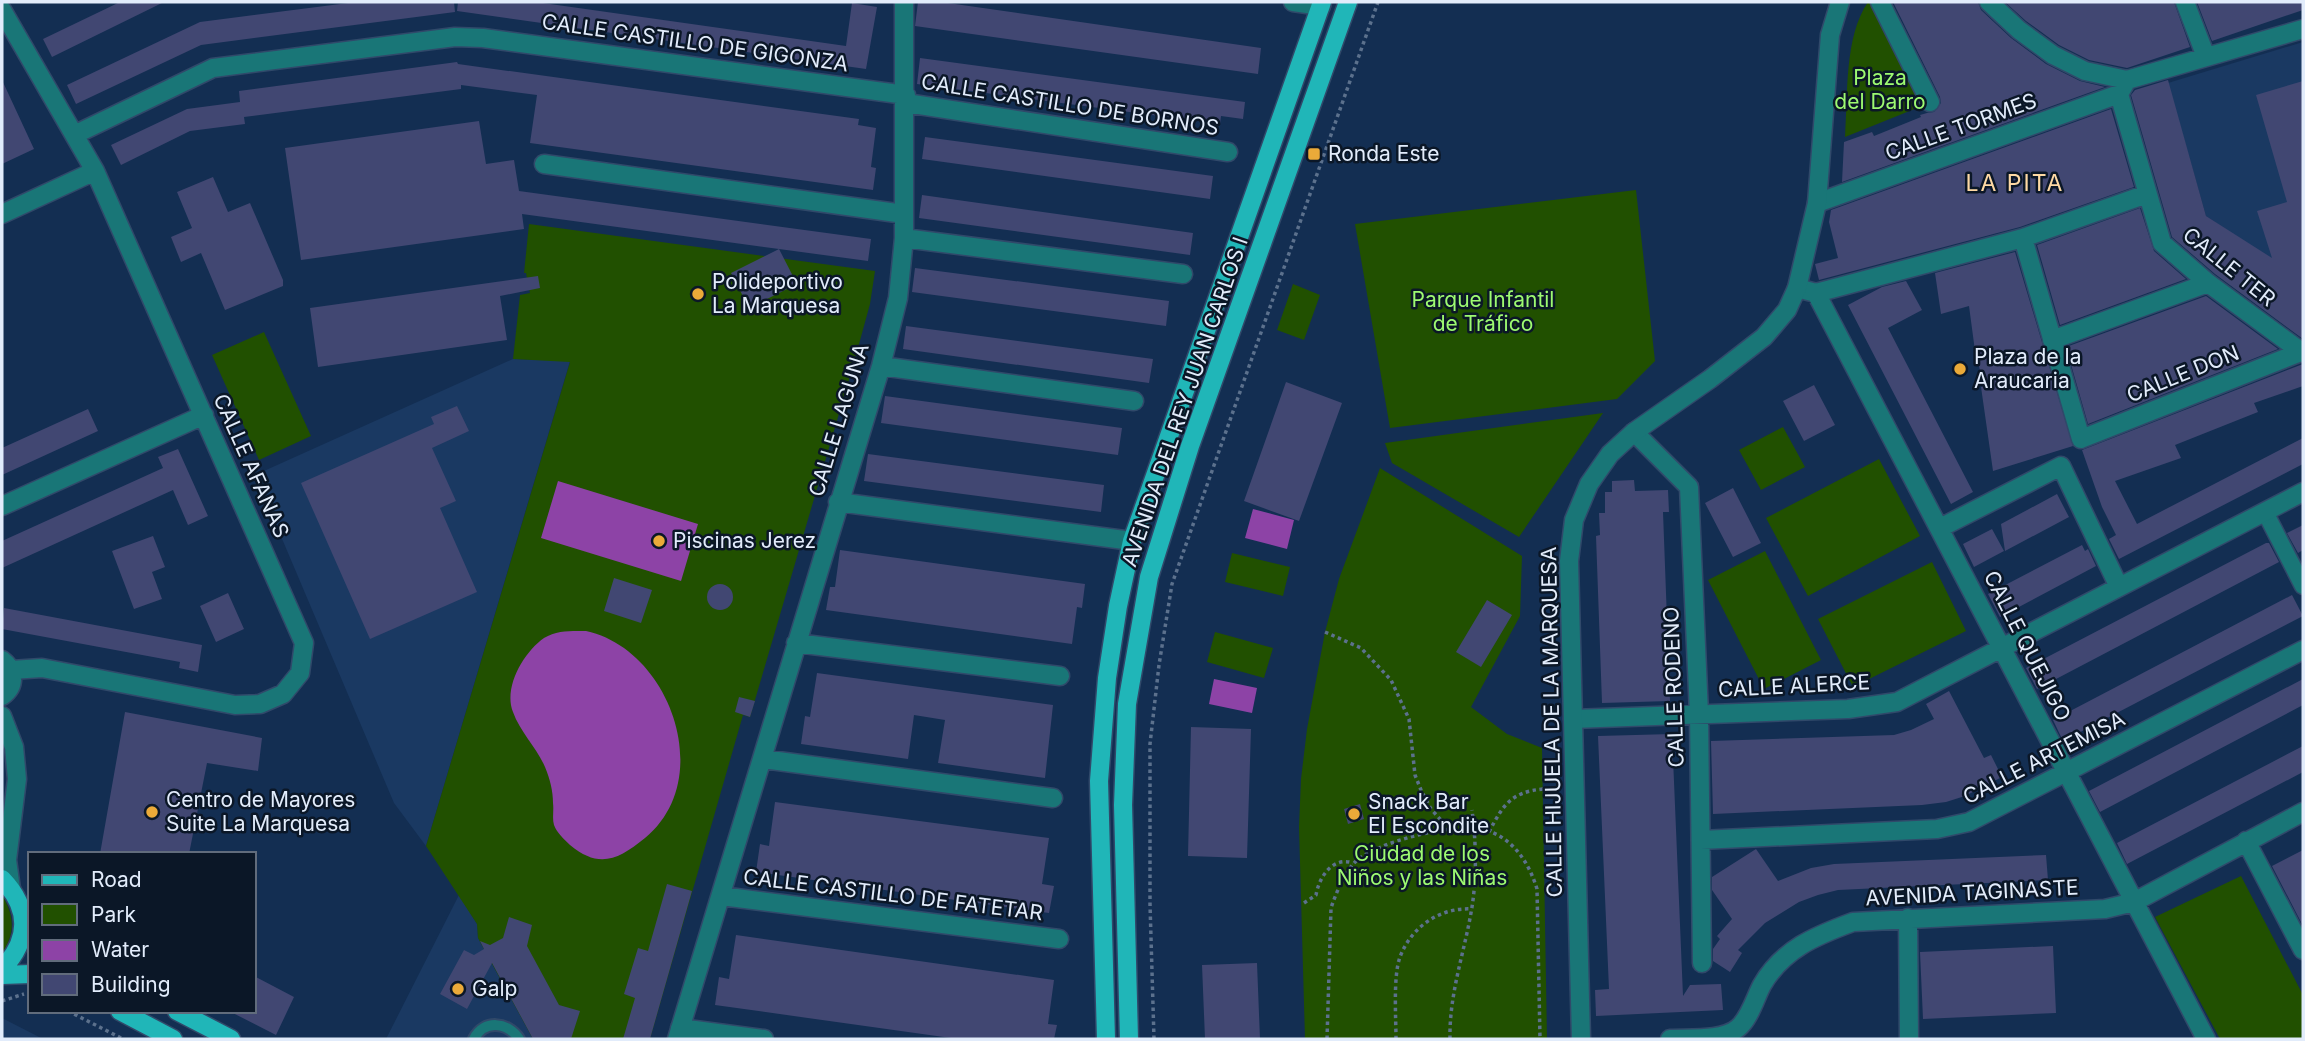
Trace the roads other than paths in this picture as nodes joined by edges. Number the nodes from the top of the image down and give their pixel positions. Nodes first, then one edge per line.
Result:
1 (11, 2) edge
2 (904, 2) edge
3 (1293, 2) edge
4 (1348, 2) edge
5 (1840, 2) edge
6 (1880, 2) edge
7 (1989, 2) edge
8 (2185, 2) edge
9 (1321, 4) edge
10 (2, 8) edge
11 (2303, 29) edge
12 (2206, 57) junction
13 (2123, 87) junction
14 (906, 99) junction
15 (1930, 102) dead end
16 (76, 134) junction
17 (1227, 152) dead end
18 (544, 164) dead end
19 (96, 171) junction
20 (2147, 194) junction
21 (1817, 203) junction
22 (2, 214) edge
23 (904, 214) junction
24 (904, 238) junction
25 (2023, 238) junction
26 (1183, 274) dead end
27 (2208, 283) junction
28 (1797, 288) junction
29 (1816, 293) junction
30 (2052, 340) junction
31 (2302, 353) edge
32 (881, 366) junction
33 (1134, 401) dead end
34 (204, 415) junction
35 (1634, 432) junction
36 (2303, 492) edge
37 (838, 502) junction
38 (2, 506) edge
39 (2265, 512) junction
40 (1940, 528) junction
41 (1132, 541) junction
42 (2303, 586) edge
43 (2119, 587) junction
44 (796, 643) junction
45 (2002, 648) junction
46 (2303, 650) edge
47 (6, 665) edge
48 (1060, 676) dead end
49 (2, 696) edge
50 (1699, 713) junction
51 (2, 716) edge
52 (1573, 719) junction
53 (763, 759) junction
54 (2067, 773) junction
55 (9, 784) edge
56 (1053, 798) dead end
57 (2303, 812) edge
58 (6, 829) edge
59 (1701, 840) junction
60 (2246, 841) junction
61 (7, 884) edge
62 (721, 896) junction
63 (2134, 902) junction
64 (1908, 918) junction
65 (26, 921) edge
66 (1059, 939) dead end
67 (2303, 950) edge
68 (1702, 964) dead end
69 (2, 969) edge
70 (28, 974) edge
71 (2, 975) edge
72 (124, 1013) edge
73 (181, 1013) edge
74 (678, 1034) edge
75 (173, 1039) edge
76 (231, 1039) edge
77 (474, 1039) edge
78 (519, 1039) edge
79 (764, 1039) edge
80 (1106, 1039) edge
81 (1129, 1039) edge
82 (1581, 1039) edge
83 (1670, 1039) edge
84 (1909, 1039) edge
85 (2206, 1039) edge

1 - 10 street
2 - 14 street, CALLE LAGUNA
3 - 9 street
4 - 81 main road, AVENIDA DEL REY JUAN CARLOS I
5 - 21 street, CALLE HIJUELA DE LA MARQUESA
6 - 15 street
7 - 13 street
8 - 12 street
9 - 41 main road, AVENIDA DEL REY JUAN CARLOS I
10 - 16 street, CALLE AFANAS
11 - 12 street, CALLE TORMES
12 - 13 street, CALLE TORMES
13 - 20 street, CALLE TER
13 - 21 street, CALLE TORMES
14 - 16 street, CALLE CASTILLO DE GIGONZA
14 - 17 street, CALLE CASTILLO DE BORNOS
14 - 23 street, CALLE LAGUNA
16 - 19 street, CALLE AFANAS
18 - 23 street
19 - 22 street
19 - 34 street, CALLE AFANAS
20 - 25 street
20 - 27 street, CALLE TER
21 - 28 street, CALLE HIJUELA DE LA MARQUESA
23 - 24 street, CALLE LAGUNA
24 - 26 street
24 - 32 street, CALLE LAGUNA
25 - 29 street
25 - 30 street
27 - 30 street
27 - 31 street, CALLE TER
28 - 29 street
28 - 35 street, CALLE HIJUELA DE LA MARQUESA
29 - 40 street, CALLE QUEJIGO
30 - 31 street, CALLE DON
32 - 33 street
32 - 37 street, CALLE LAGUNA
34 - 38 street
34 - 47 street, CALLE AFANAS
35 - 50 street, CALLE RODENO
35 - 52 street, CALLE HIJUELA DE LA MARQUESA
36 - 39 street, CALLE ALERCE
37 - 41 street
37 - 44 street, CALLE LAGUNA
39 - 42 street
39 - 43 street, CALLE ALERCE
40 - 43 street
40 - 45 street, CALLE QUEJIGO
41 - 80 main road, AVENIDA DEL REY JUAN CARLOS I
43 - 45 street, CALLE ALERCE
44 - 48 street
44 - 53 street, CALLE LAGUNA
45 - 50 street, CALLE ALERCE
45 - 54 street, CALLE QUEJIGO
46 - 54 street, CALLE ARTEMISA
47 - 49 street
50 - 52 street, CALLE ALERCE
50 - 59 street, CALLE RODENO
51 - 55 street
52 - 82 street, CALLE HIJUELA DE LA MARQUESA
53 - 56 street
53 - 62 street, CALLE LAGUNA
54 - 59 street, CALLE ARTEMISA
54 - 63 street, CALLE QUEJIGO
55 - 58 street
57 - 60 street, AVENIDA TAGINASTE
58 - 61 street
59 - 68 street, CALLE RODENO
60 - 63 street, AVENIDA TAGINASTE
60 - 67 street
61 - 65 main road
62 - 66 street, CALLE CASTILLO DE FATETAR
62 - 74 street, CALLE LAGUNA
63 - 64 street, AVENIDA TAGINASTE
63 - 85 street, CALLE QUEJIGO
64 - 83 street, AVENIDA TAGINASTE
64 - 84 street
65 - 69 main road
70 - 71 main road
72 - 75 main road
73 - 76 main road
74 - 79 street
77 - 78 lane

